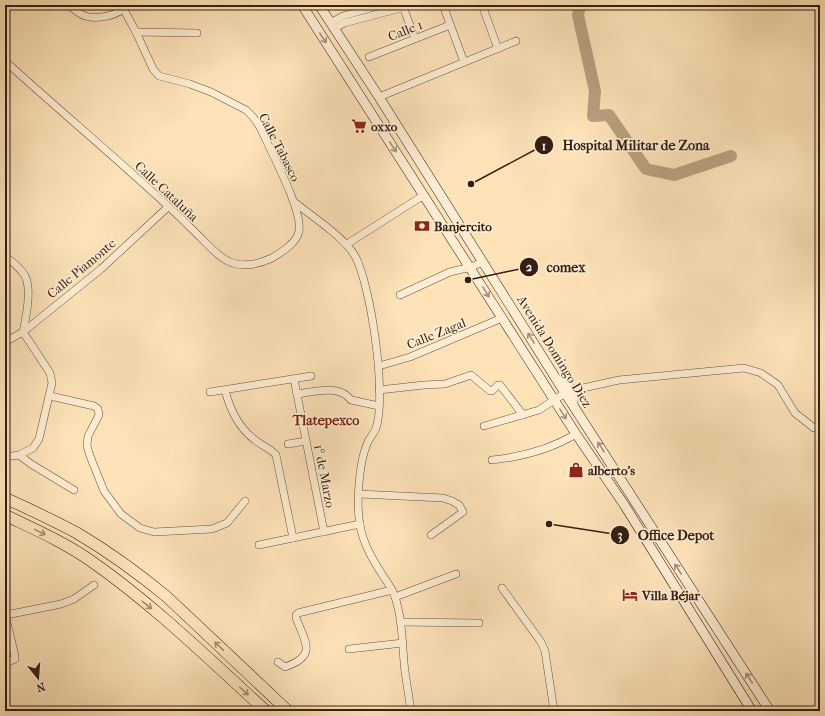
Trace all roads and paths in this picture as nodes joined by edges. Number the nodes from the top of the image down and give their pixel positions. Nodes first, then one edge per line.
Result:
1 (69, 5) edge
2 (302, 5) edge
3 (319, 5) edge
4 (412, 5) edge
5 (443, 5) edge
6 (482, 5) edge
7 (377, 6) edge
8 (126, 7) edge
9 (403, 7) junction
10 (450, 25) junction
11 (332, 26) junction
12 (136, 32) junction
13 (197, 33) dead end
14 (415, 38) junction
15 (516, 41) dead end
16 (498, 49) junction
17 (369, 57) dead end
18 (5, 61) edge
19 (464, 62) junction
20 (379, 97) junction
21 (391, 118) junction
22 (379, 125) junction
23 (424, 195) junction
24 (294, 202) junction
25 (168, 206) junction
26 (347, 244) junction
27 (5, 256) edge
28 (483, 262) junction
29 (471, 267) junction
30 (400, 294) dead end
31 (502, 318) junction
32 (23, 332) junction
33 (5, 342) edge
34 (379, 366) junction
35 (311, 376) dead end
36 (294, 379) junction
37 (225, 390) junction
38 (379, 390) junction
39 (570, 391) junction
40 (210, 392) dead end
41 (297, 394) junction
42 (50, 396) junction
43 (555, 400) junction
44 (379, 406) junction
45 (523, 415) junction
46 (484, 426) dead end
47 (817, 427) edge
48 (576, 434) junction
49 (306, 441) junction
50 (288, 444) dead end
51 (19, 455) junction
52 (5, 457) edge
53 (492, 460) dead end
54 (74, 490) dead end
55 (359, 494) junction
56 (5, 498) edge
57 (245, 502) dead end
58 (5, 515) edge
59 (360, 524) junction
60 (324, 532) junction
61 (430, 534) dead end
62 (293, 538) junction
63 (259, 545) dead end
64 (456, 574) dead end
65 (94, 585) dead end
66 (502, 588) dead end
67 (392, 590) junction
68 (395, 597) junction
69 (5, 614) edge
70 (400, 622) junction
71 (479, 623) dead end
72 (403, 644) junction
73 (349, 649) dead end
74 (278, 662) dead end
75 (5, 663) edge
76 (266, 711) edge
77 (288, 711) edge
78 (411, 711) edge
79 (554, 711) edge
80 (752, 711) edge
81 (770, 711) edge

1 - 8 street
2 -> 22 main road, Avenida Domingo Diez
3 - 11 main road, Avenida Domingo Diez
4 - 9 street
5 - 10 street
6 - 16 street
7 - 11 street
8 - 12 street, Calle Tabasco
9 - 11 street
9 - 14 street
10 - 14 street, Calle 1
10 - 19 street
11 - 20 main road, Avenida Domingo Diez
12 - 13 street
12 - 24 street, Calle Tabasco
14 - 17 street, Calle 1
15 - 16 street
16 - 19 street
18 - 25 street, Calle Cataluña
19 - 20 street
20 - 21 main road, Avenida Domingo Diez
21 - 22 main road
21 - 28 main road, Avenida Domingo Diez
22 -> 23 main road, Avenida Domingo Diez
23 - 26 street
23 - 29 main road, Avenida Domingo Diez
24 - 25 street, Calle Cataluña
24 - 26 street
25 - 32 street, Calle Piamonte
26 - 34 street
27 - 32 street
28 - 29 street
39 -> 28 main road, Avenida Domingo Diez
29 - 30 street
29 -> 31 main road, Avenida Domingo Diez
31 - 34 street, Calle Zagal
31 - 43 main road, Avenida Domingo Diez
32 - 33 street, Calle Piamonte
32 - 42 street
34 - 38 street
35 - 36 street
36 - 37 street
36 - 41 street, 1° de Marzo
37 - 40 street
37 - 62 street
38 - 44 street
38 - 45 street
39 - 43 street
39 - 47 street
81 -> 39 main road, Avenida Domingo Diez
41 - 44 street
41 - 49 street, 1° de Marzo
42 - 51 street
42 - 57 street
43 - 45 street
43 -> 48 main road, Avenida Domingo Diez
44 - 55 street
45 - 46 street
48 - 53 street
48 - 80 main road, Avenida Domingo Diez
49 - 50 street
49 - 60 street, 1° de Marzo
51 - 52 street
51 - 54 street
55 - 59 street
55 - 61 street
77 -> 56 highway
58 -> 76 highway
59 - 60 street
59 - 67 street
60 - 62 street
62 - 63 street
64 - 68 street
65 - 69 street
66 - 79 street
67 - 68 street
67 - 74 street
68 - 70 street
69 - 75 street
70 - 71 street
70 - 72 street
72 - 73 street
72 - 78 street

